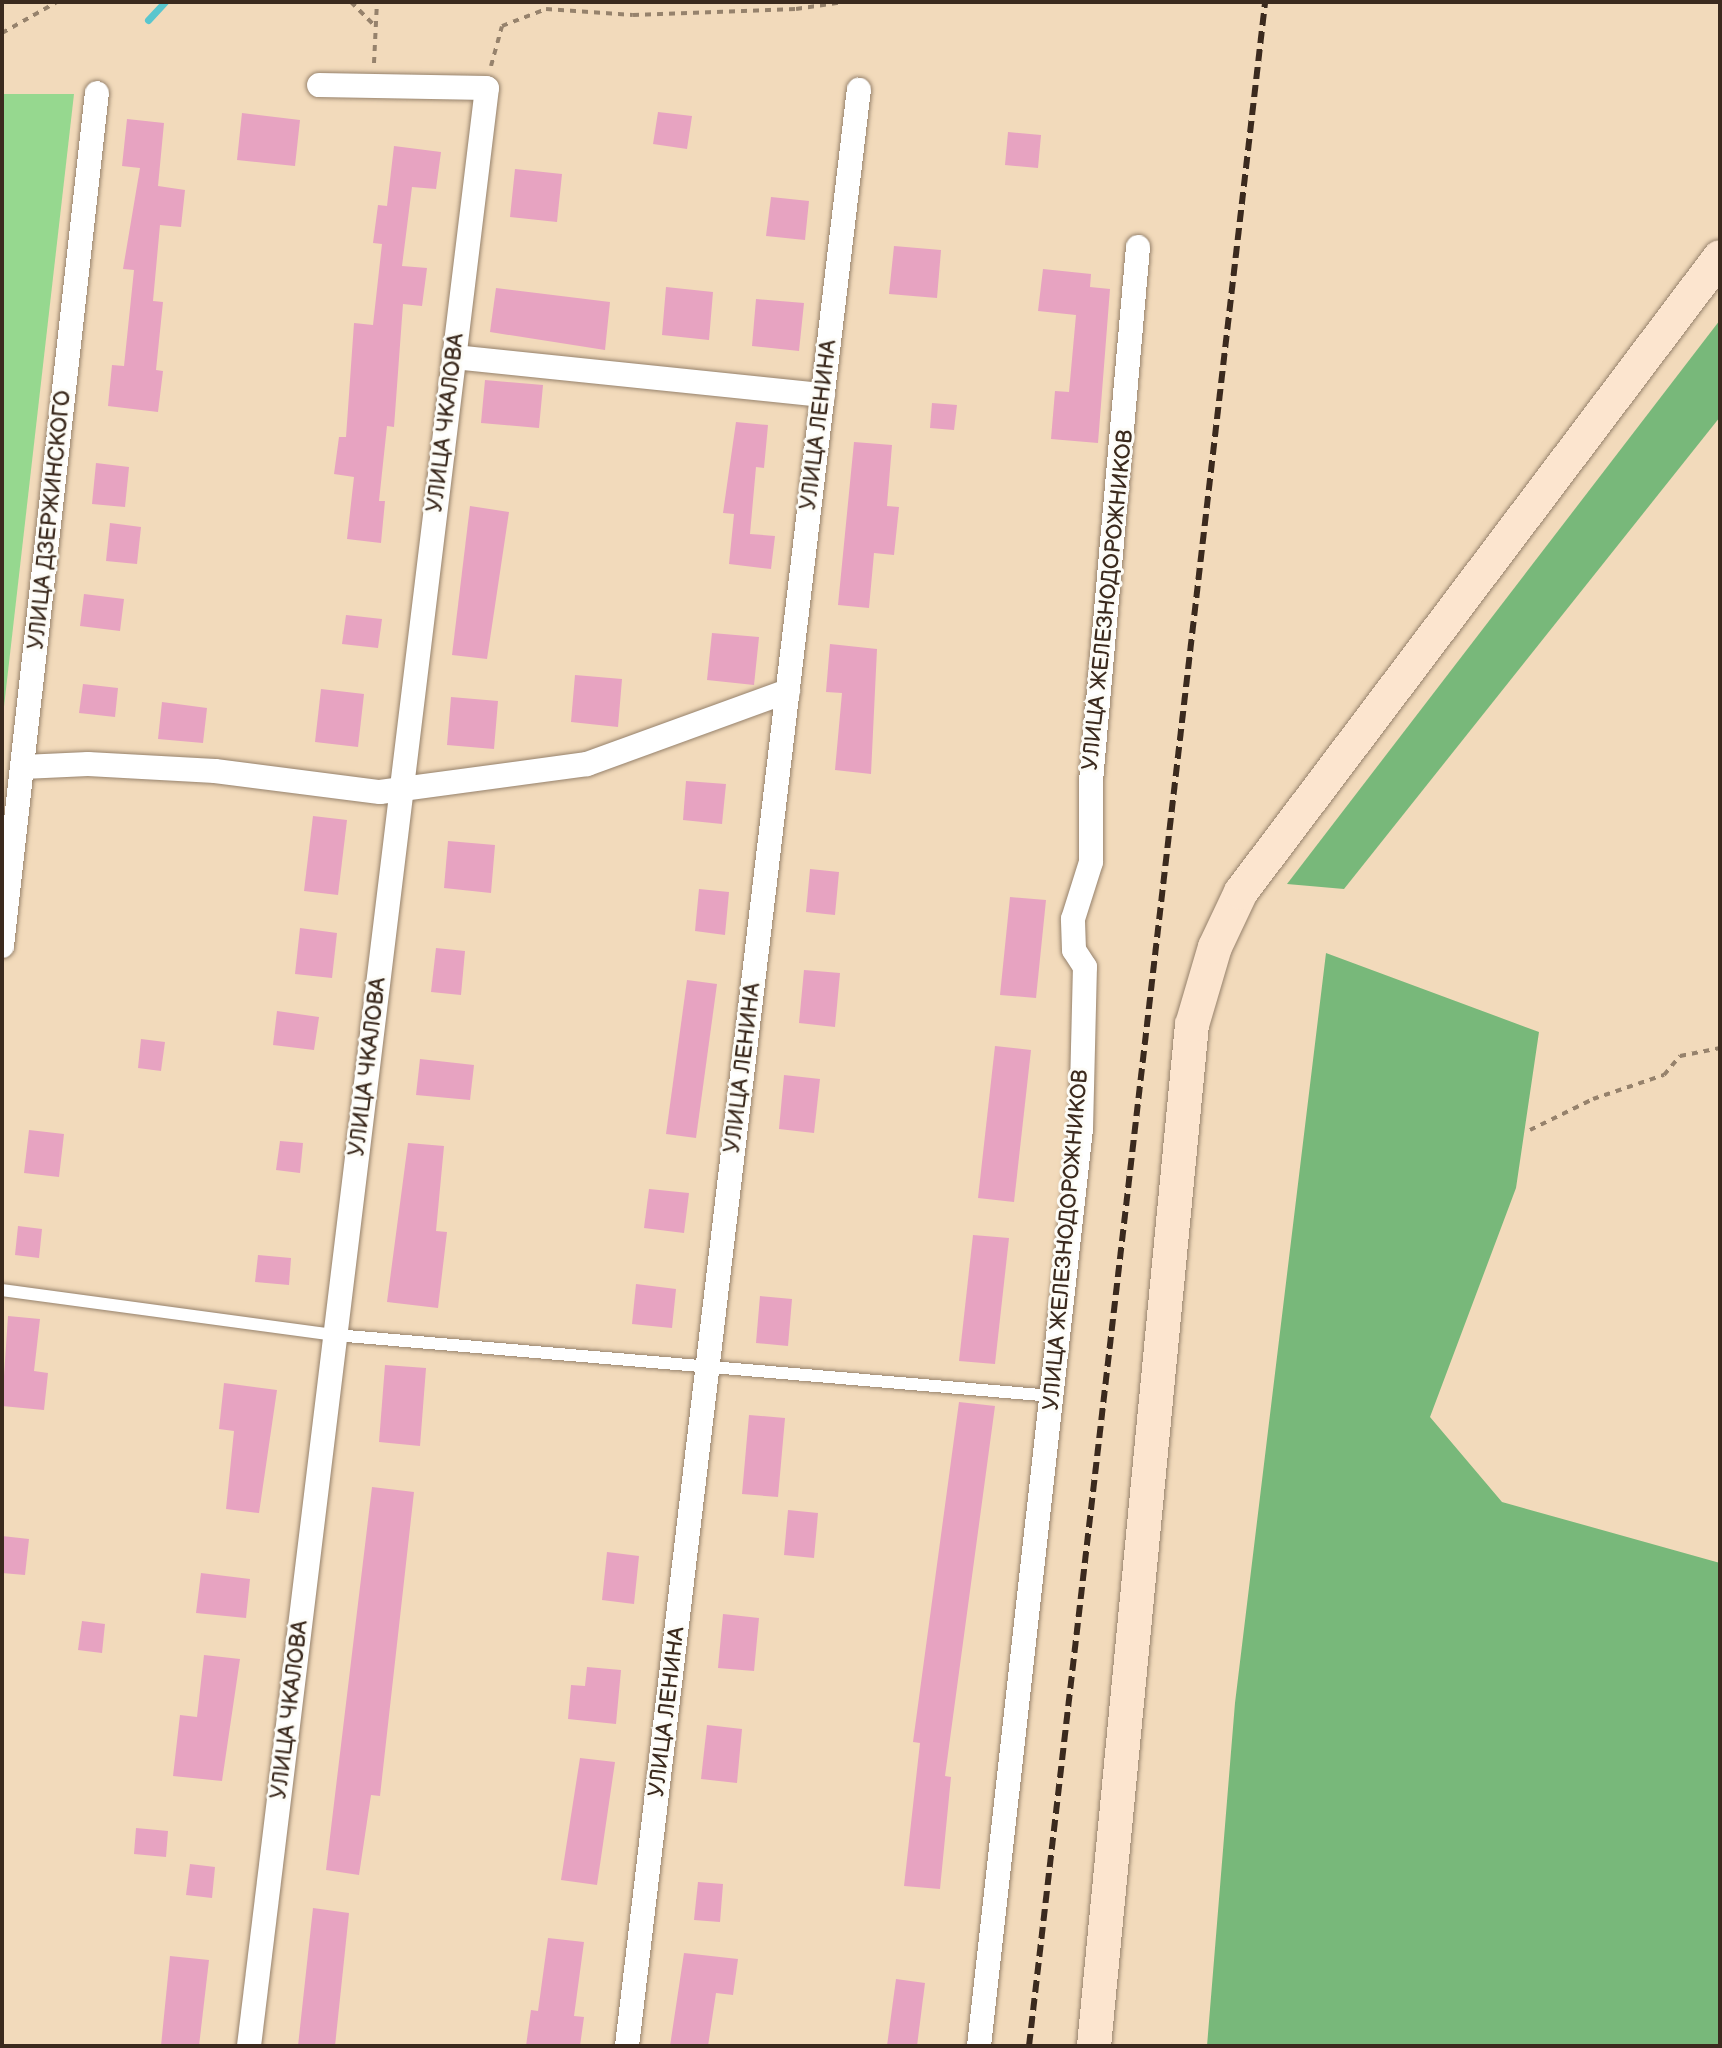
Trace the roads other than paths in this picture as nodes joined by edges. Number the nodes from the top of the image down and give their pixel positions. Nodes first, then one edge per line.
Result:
1 (319, 85) dead end
2 (859, 90) dead end
3 (97, 93) dead end
4 (1138, 247) dead end
5 (1720, 257) edge
6 (454, 357) junction
7 (823, 395) junction
8 (788, 691) junction
9 (23, 767) junction
10 (402, 787) junction
11 (2, 946) edge
12 (2, 1290) edge
13 (335, 1335) junction
14 (708, 1363) junction
15 (1053, 1396) junction
16 (249, 2046) edge
17 (627, 2046) edge
18 (979, 2046) edge
19 (1094, 2046) edge

1 - 6 street, УЛИЦА ЧКАЛОВА
2 - 7 street, УЛИЦА ЛЕНИНА
3 - 9 street, УЛИЦА ДЗЕРЖИНСКОГО
4 - 15 street, УЛИЦА ЖЕЛЕЗНОДОРОЖНИКОВ
5 - 19 main road
6 - 7 street
6 - 10 street, УЛИЦА ЧКАЛОВА
7 - 8 street, УЛИЦА ЛЕНИНА
8 - 10 street
8 - 14 street, УЛИЦА ЛЕНИНА
9 - 10 street
9 - 11 street, УЛИЦА ДЗЕРЖИНСКОГО
10 - 13 street, УЛИЦА ЧКАЛОВА
12 - 13 lane
13 - 14 lane
13 - 16 street, УЛИЦА ЧКАЛОВА
14 - 15 lane
14 - 17 street, УЛИЦА ЛЕНИНА
15 - 18 street, УЛИЦА ЖЕЛЕЗНОДОРОЖНИКОВ

